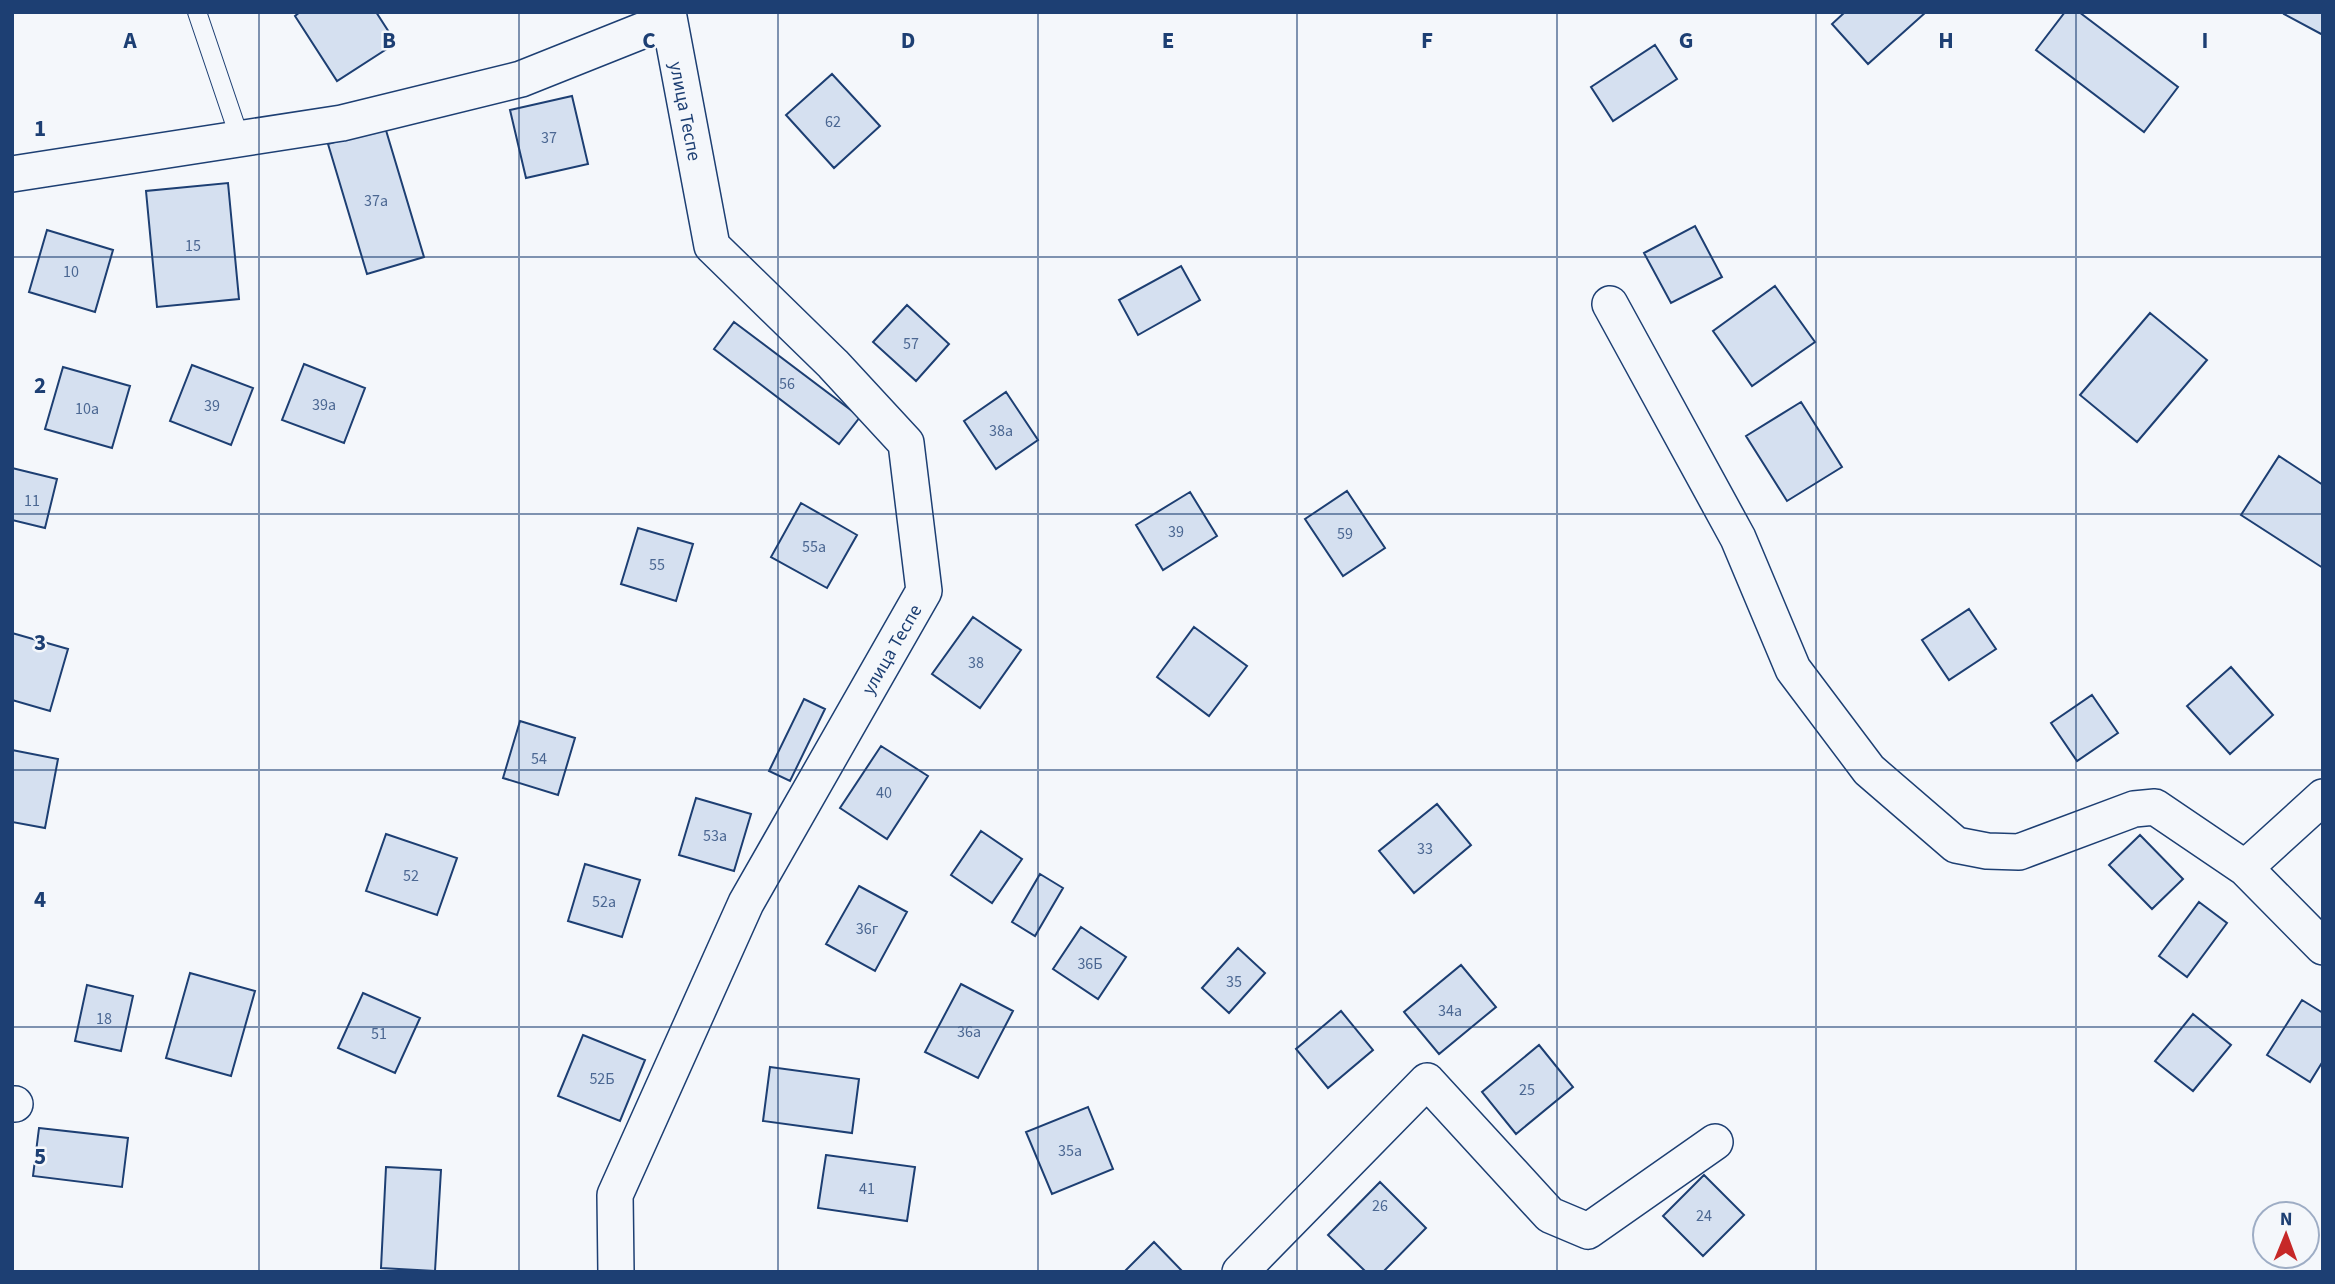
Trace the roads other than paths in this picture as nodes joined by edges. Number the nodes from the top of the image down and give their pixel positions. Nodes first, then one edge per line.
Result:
1 (197, 12) edge
2 (668, 16) edge
3 (240, 139) junction
4 (12, 174) edge
5 (1610, 304) dead end
6 (2323, 797) edge
7 (2245, 868) junction
8 (2323, 947) edge
9 (1715, 1142) dead end
10 (616, 1272) edge
11 (1240, 1272) edge

1 - 3 lane
2 - 3 street
2 - 10 street, улица Теспе
3 - 4 street
5 - 7 street
6 - 7 street
7 - 8 street
9 - 11 street

